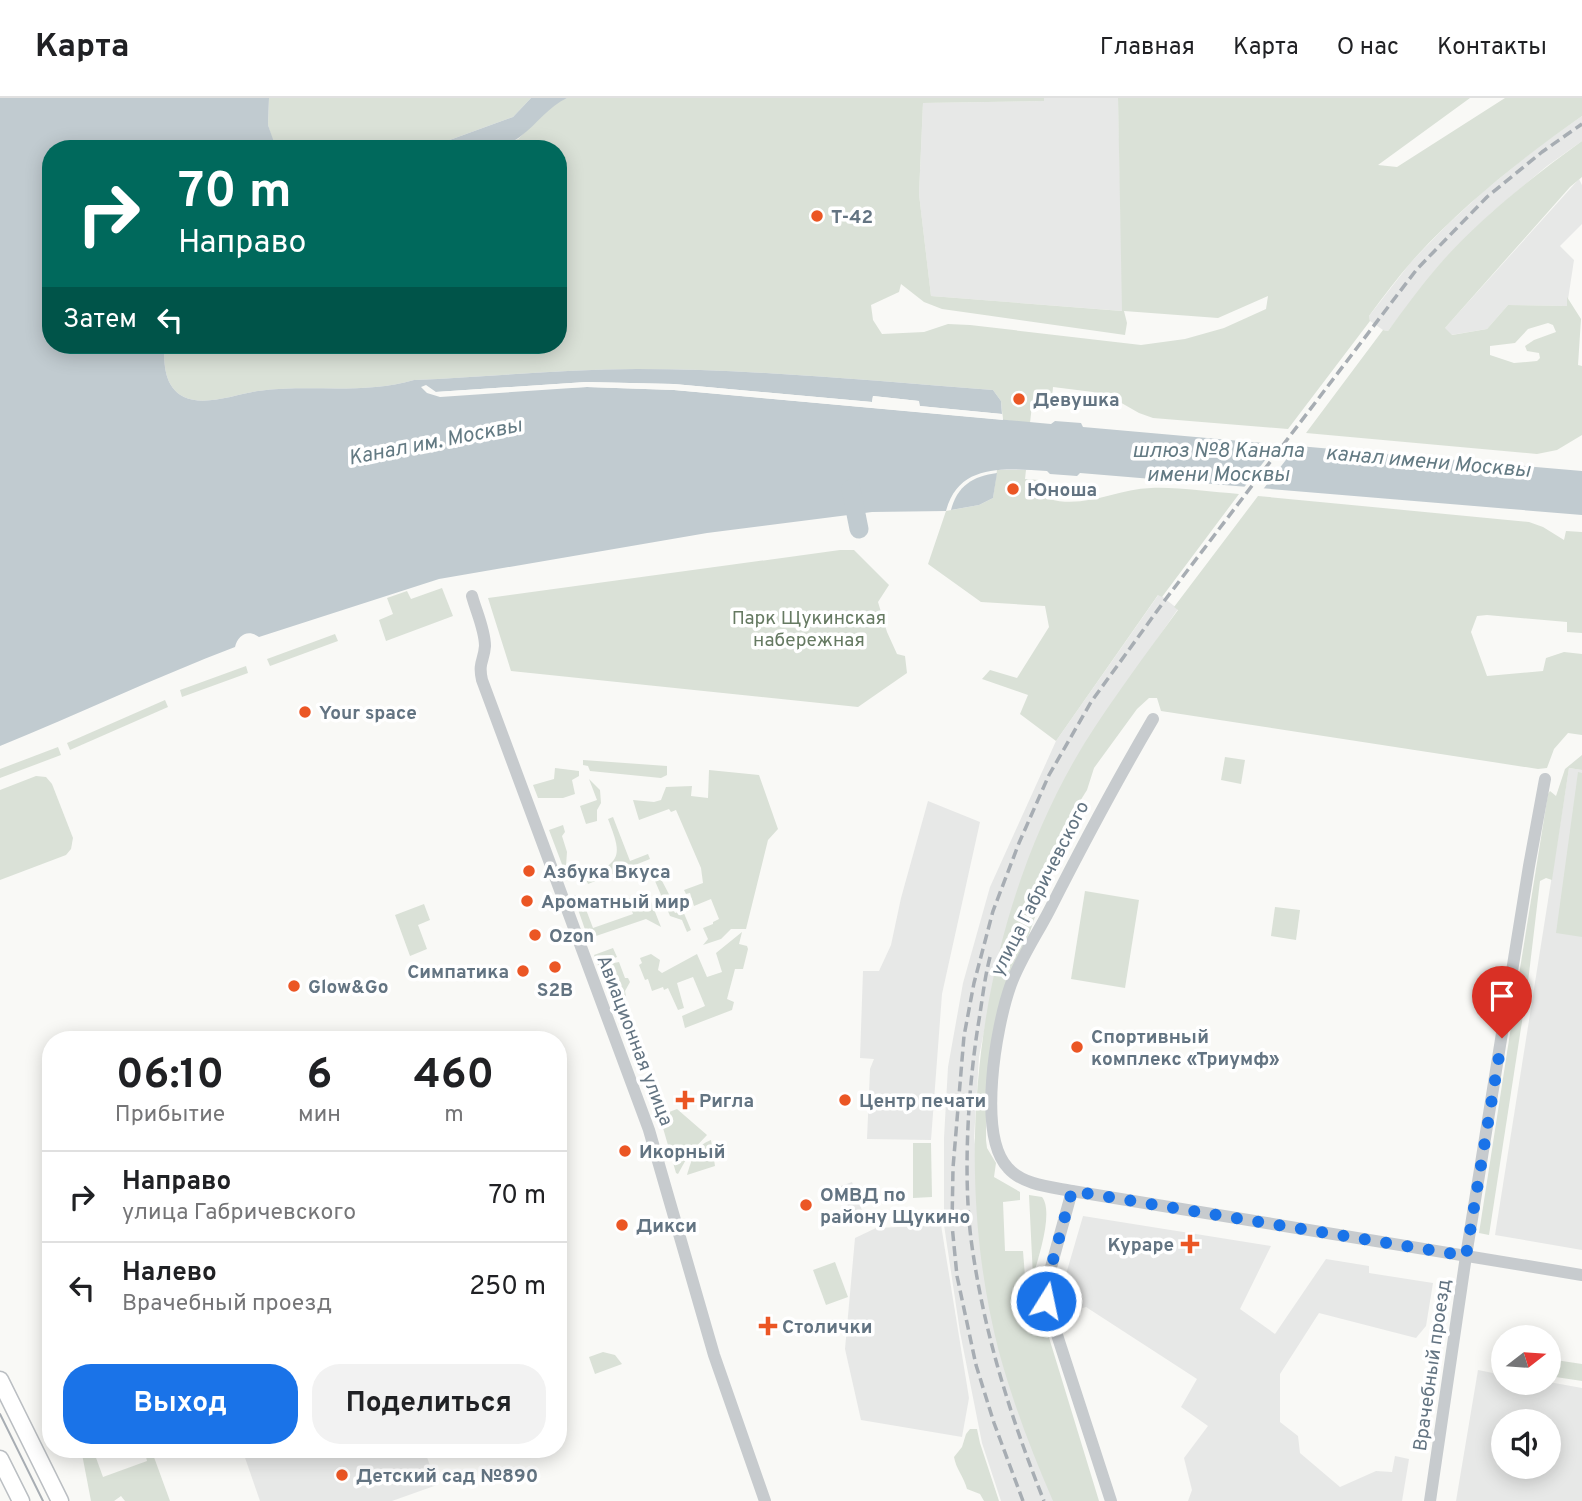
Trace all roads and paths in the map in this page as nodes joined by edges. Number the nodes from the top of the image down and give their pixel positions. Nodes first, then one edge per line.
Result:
1 (472, 596) dead end
2 (1153, 719) dead end
3 (1545, 779) dead end
4 (1072, 1191) junction
5 (1466, 1256) junction
6 (1582, 1275) edge
7 (0, 1380) edge
8 (0, 1459) edge
9 (21, 1501) edge
10 (60, 1501) edge
11 (765, 1501) edge
12 (1111, 1501) edge
13 (1430, 1501) edge

1 - 11 street, Авиационная улица
2 - 4 street, улица Габричевского
3 - 5 street, Врачебный проезд
4 - 5 street, улица Габричевского
4 - 12 street
5 - 6 street, улица Габричевского
5 - 13 street, Врачебный проезд
7 - 10 main road
8 - 9 main road

